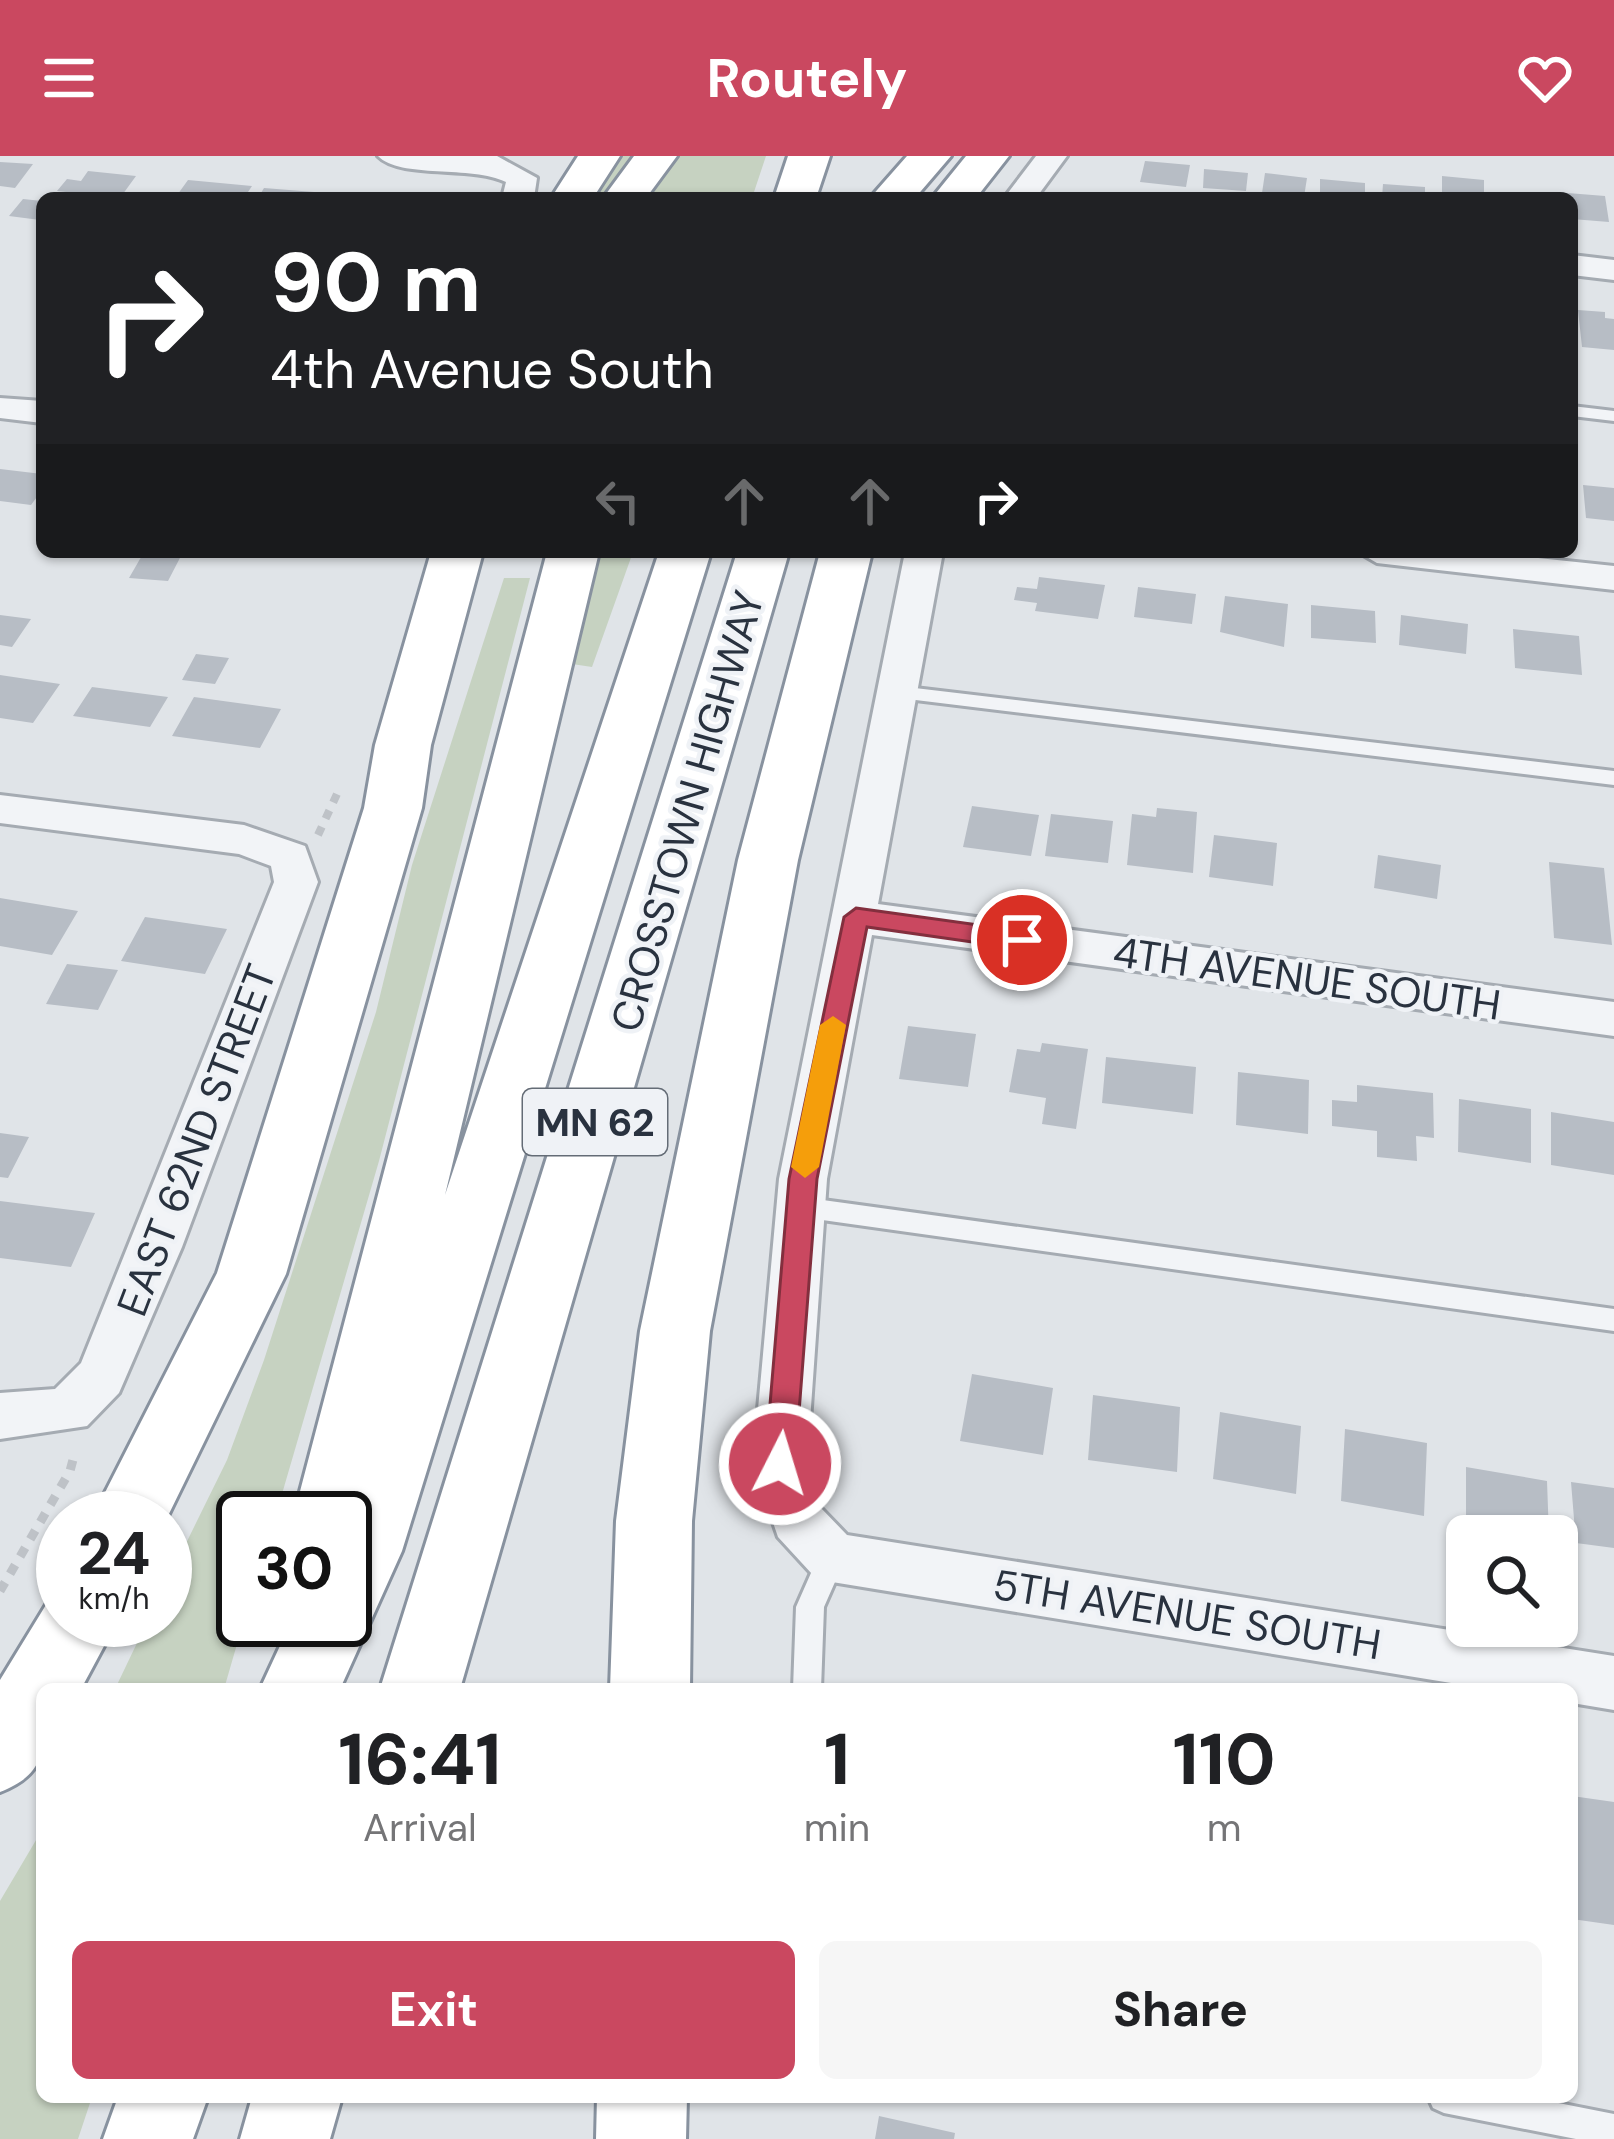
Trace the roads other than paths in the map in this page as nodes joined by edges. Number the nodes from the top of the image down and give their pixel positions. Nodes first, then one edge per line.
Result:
1 (393, 156) edge
2 (599, 156) edge
3 (656, 156) edge
4 (677, 156) edge
5 (809, 156) edge
6 (878, 156) edge
7 (930, 156) edge
8 (988, 156) edge
9 (1052, 156) edge
10 (520, 188) edge
11 (576, 192) edge
12 (629, 192) edge
13 (658, 192) edge
14 (798, 192) edge
15 (866, 192) edge
16 (897, 192) edge
17 (958, 192) edge
18 (1025, 192) edge
19 (1578, 266) edge
20 (1614, 269) edge
21 (0, 408) edge
22 (36, 411) edge
23 (1578, 412) edge
24 (1614, 416) edge
25 (455, 558) edge
26 (489, 558) edge
27 (571, 558) edge
28 (683, 558) edge
29 (761, 558) edge
30 (844, 558) edge
31 (923, 558) edge
32 (1432, 558) edge
33 (1614, 578) edge
34 (898, 692) junction
35 (1614, 778) edge
36 (393, 808) junction
37 (0, 809) edge
38 (856, 917) junction
39 (1614, 1019) edge
40 (801, 1207) junction
41 (1614, 1320) edge
42 (0, 1416) edge
43 (142, 1491) edge
44 (337, 1491) edge
45 (372, 1529) edge
46 (832, 1557) junction
47 (63, 1647) edge
48 (42, 1683) edge
49 (422, 1683) edge
50 (650, 1683) edge
51 (807, 1683) edge
52 (1614, 1683) edge
53 (36, 1693) edge
54 (0, 1754) edge
55 (161, 2103) edge
56 (295, 2103) edge
57 (642, 2103) edge
58 (1475, 2103) edge
59 (1614, 2130) edge
60 (148, 2139) edge
61 (285, 2139) edge
62 (641, 2139) edge

1 - 10 street
2 - 11 highway
3 - 12 highway
4 - 13 highway
5 - 14 highway
6 - 15 highway
7 - 16 highway
8 - 17 highway
9 - 18 street
19 - 20 street
21 - 22 street
23 - 24 lane
25 - 36 highway
26 - 36 highway
27 - 44 highway
28 - 45 highway, CROSSTOWN HIGHWAY / MN 62
29 - 49 highway, CROSSTOWN HIGHWAY / MN 62
30 - 50 highway
31 - 34 street
32 - 33 street
34 - 35 lane
34 - 38 street
36 - 43 highway
37 - 42 street, EAST 62ND STREET
38 - 39 street, 4TH AVENUE SOUTH
38 - 40 street
40 - 41 lane
40 - 46 street
46 - 51 lane
46 - 52 street, 5TH AVENUE SOUTH
47 - 48 highway
53 - 54 highway
55 - 60 highway
56 - 61 highway
57 - 62 highway
58 - 59 lane

